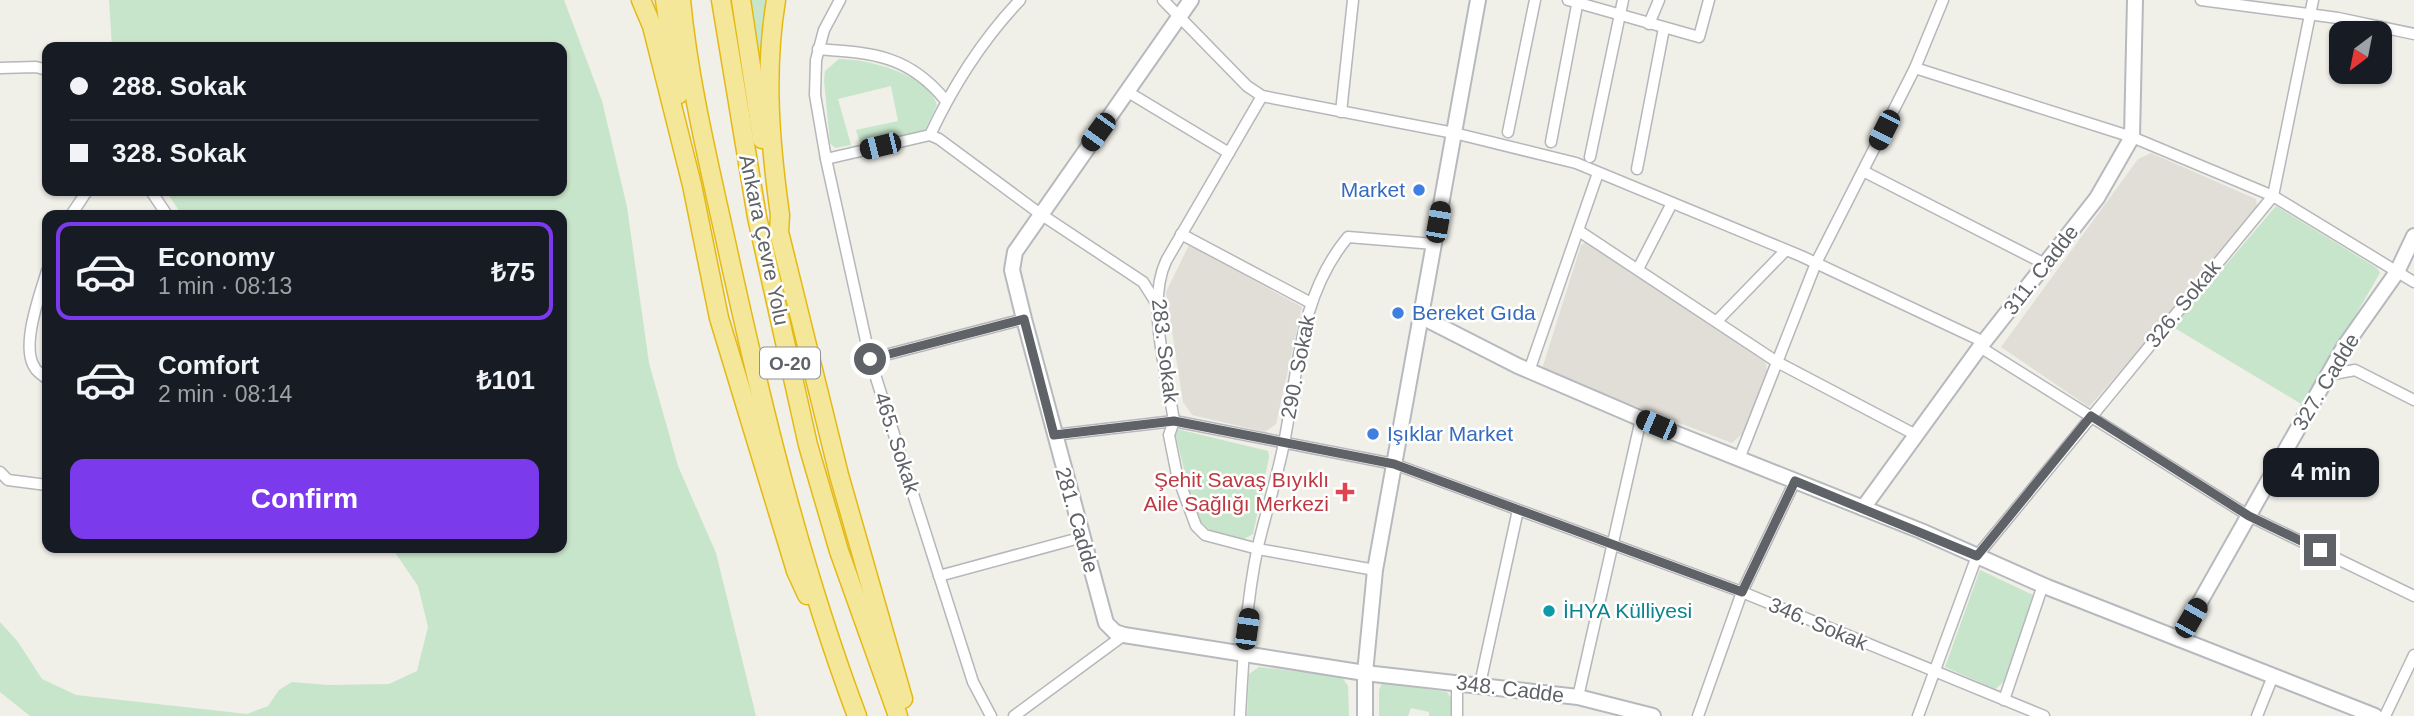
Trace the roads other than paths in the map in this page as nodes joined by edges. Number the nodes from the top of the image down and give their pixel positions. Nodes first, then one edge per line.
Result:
1 (640, 0) edge
2 (666, 0) edge
3 (681, 0) edge
4 (721, 0) edge
5 (741, 0) edge
6 (776, 0) edge
7 (839, 0) edge
8 (1020, 0) edge
9 (1163, 0) edge
10 (1191, 0) edge
11 (1353, 0) edge
12 (1478, 0) edge
13 (1535, 0) edge
14 (1623, 0) edge
15 (1658, 0) edge
16 (1709, 0) edge
17 (1943, 0) edge
18 (2135, 0) edge
19 (2201, 0) edge
20 (2313, 0) edge
21 (1574, 1) edge
22 (1620, 12) junction
23 (2311, 15) junction
24 (1178, 16) junction
25 (1649, 24) junction
26 (1664, 28) junction
27 (2414, 34) edge
28 (818, 49) junction
29 (0, 68) edge
30 (42, 68) edge
31 (1915, 68) junction
32 (1128, 92) junction
33 (1262, 96) junction
34 (946, 101) junction
35 (1341, 112) junction
36 (1508, 132) dead end
37 (1454, 133) junction
38 (930, 135) junction
39 (2132, 137) junction
40 (1551, 142) dead end
41 (1229, 153) junction
42 (1590, 156) dead end
43 (826, 159) junction
44 (1637, 169) dead end
45 (1863, 171) junction
46 (1598, 173) junction
47 (692, 185) junction
48 (2273, 196) junction
49 (1672, 203) junction
50 (1039, 213) junction
51 (1578, 231) junction
52 (779, 232) junction
53 (1181, 234) junction
54 (2414, 236) edge
55 (1434, 244) junction
56 (1786, 250) junction
57 (1816, 263) junction
58 (2045, 264) junction
59 (1162, 269) junction
60 (1638, 269) junction
61 (2397, 272) junction
62 (1143, 282) junction
63 (2414, 282) edge
64 (42, 287) edge
65 (1156, 302) junction
66 (1311, 303) junction
67 (1422, 317) junction
68 (1024, 319) junction
69 (1717, 321) junction
70 (1982, 345) junction
71 (870, 359) junction
72 (1777, 362) junction
73 (1529, 371) junction
74 (42, 375) edge
75 (2329, 375) junction
76 (2414, 400) edge
77 (2091, 416) junction
78 (1641, 419) junction
79 (1174, 421) junction
80 (1054, 435) junction
81 (1916, 435) junction
82 (1284, 444) junction
83 (1739, 459) junction
84 (1394, 464) junction
85 (0, 472) edge
86 (1795, 481) junction
87 (42, 484) edge
88 (1863, 508) junction
89 (1518, 510) junction
90 (2249, 516) junction
91 (1083, 537) junction
92 (1611, 545) junction
93 (1258, 549) junction
94 (1977, 556) junction
95 (1375, 570) junction
96 (939, 576) junction
97 (2043, 585) junction
98 (1742, 592) junction
99 (2414, 596) edge
100 (1124, 635) junction
101 (827, 636) junction
102 (2179, 639) junction
103 (2414, 655) edge
104 (1243, 656) junction
105 (1365, 673) junction
106 (1934, 673) junction
107 (2273, 676) junction
108 (1457, 682) junction
109 (1479, 684) junction
110 (1578, 697) junction
111 (2004, 700) junction
112 (858, 716) edge
113 (898, 716) edge
114 (905, 716) edge
115 (990, 716) edge
116 (1014, 716) edge
117 (1240, 716) edge
118 (1365, 716) edge
119 (1457, 716) edge
120 (1653, 716) edge
121 (1698, 716) edge
122 (1918, 716) edge
123 (2044, 716) edge
124 (2257, 716) edge
125 (2375, 716) edge
126 (2385, 716) edge

1 - 47 highway
2 - 47 highway
3 - 101 highway, Ankara Çevre Yolu / O-20
4 - 113 highway, Ankara Çevre Yolu / O-20
5 - 52 highway
6 - 52 highway
7 - 28 street, 465. Sokak
8 - 34 street
9 - 24 street
10 - 24 street, 281. Cadde
11 - 35 street
12 - 37 street
13 - 36 street
14 - 22 street
15 - 25 street
16 - 26 street
17 - 31 street
18 - 39 street, 311. Cadde
19 - 23 street
20 - 23 street, 326. Sokak
21 - 22 street
21 - 40 street
22 - 25 street
22 - 42 street
23 - 27 street
23 - 48 street, 326. Sokak
24 - 32 street, 281. Cadde
24 - 33 street
25 - 26 street
26 - 44 street
28 - 34 street
28 - 43 street, 465. Sokak
29 - 30 street
31 - 39 street
31 - 45 street
32 - 41 street
32 - 50 street, 281. Cadde
33 - 35 street
33 - 41 street, 283. Sokak
34 - 38 street
35 - 37 street
37 - 46 street
37 - 55 street
38 - 43 street
38 - 50 street
39 - 48 street
39 - 58 street, 311. Cadde
41 - 53 street, 283. Sokak
43 - 71 street, 465. Sokak
45 - 57 street
45 - 58 street
46 - 49 street
46 - 51 street
47 - 101 highway
48 - 61 street
48 - 77 street, 326. Sokak
49 - 56 street
49 - 60 street
50 - 62 street
50 - 68 street, 281. Cadde
51 - 60 street
51 - 73 street
52 - 114 highway
53 - 59 street, 283. Sokak
53 - 66 street
54 - 61 street, 327. Cadde
55 - 66 street, 290. Sokak
55 - 67 street
56 - 57 street
56 - 69 street
57 - 70 street
57 - 72 street
58 - 70 street, 311. Cadde
59 - 62 street
59 - 65 street, 283. Sokak
60 - 69 street
61 - 63 street
61 - 75 street, 327. Cadde
62 - 65 street
64 - 74 street
65 - 79 street, 283. Sokak
66 - 82 street, 290. Sokak
67 - 73 street
67 - 84 street
68 - 71 street
68 - 80 street, 281. Cadde
69 - 72 street
70 - 77 street
70 - 81 street, 311. Cadde
71 - 96 street, 465. Sokak
72 - 81 street
72 - 83 street
73 - 78 street
75 - 76 street
75 - 90 street, 327. Cadde
77 - 90 street
77 - 94 street, 326. Sokak
78 - 83 street
78 - 92 street
79 - 80 street, 346. Sokak
79 - 82 street, 346. Sokak
79 - 93 street, 283. Sokak
80 - 91 street, 281. Cadde
81 - 88 street, 311. Cadde
82 - 84 street, 346. Sokak
82 - 93 street, 290. Sokak
83 - 86 street
84 - 89 street, 346. Sokak
84 - 95 street
85 - 87 street
86 - 88 street
86 - 98 street
88 - 94 street
89 - 92 street, 346. Sokak
89 - 109 street
90 - 99 street
90 - 102 street, 327. Cadde
91 - 96 street
91 - 100 street, 281. Cadde
92 - 98 street, 346. Sokak
92 - 110 street
93 - 95 street, 283. Sokak
93 - 104 street, 290. Sokak
94 - 97 street
94 - 106 street, 326. Sokak
95 - 105 street
96 - 115 street, 465. Sokak
97 - 102 street
97 - 111 street
98 - 106 street, 346. Sokak
98 - 121 street
100 - 104 street
100 - 116 street
101 - 112 highway, Ankara Çevre Yolu / O-20
102 - 107 street
103 - 126 street
104 - 105 street
104 - 117 street, 290. Sokak
105 - 108 street, 348. Cadde
105 - 118 street
106 - 111 street, 346. Sokak
106 - 122 street, 326. Sokak
107 - 124 street
107 - 125 street
108 - 109 street, 348. Cadde
108 - 119 street
109 - 110 street, 348. Cadde
110 - 120 street, 348. Cadde
111 - 123 street, 346. Sokak

